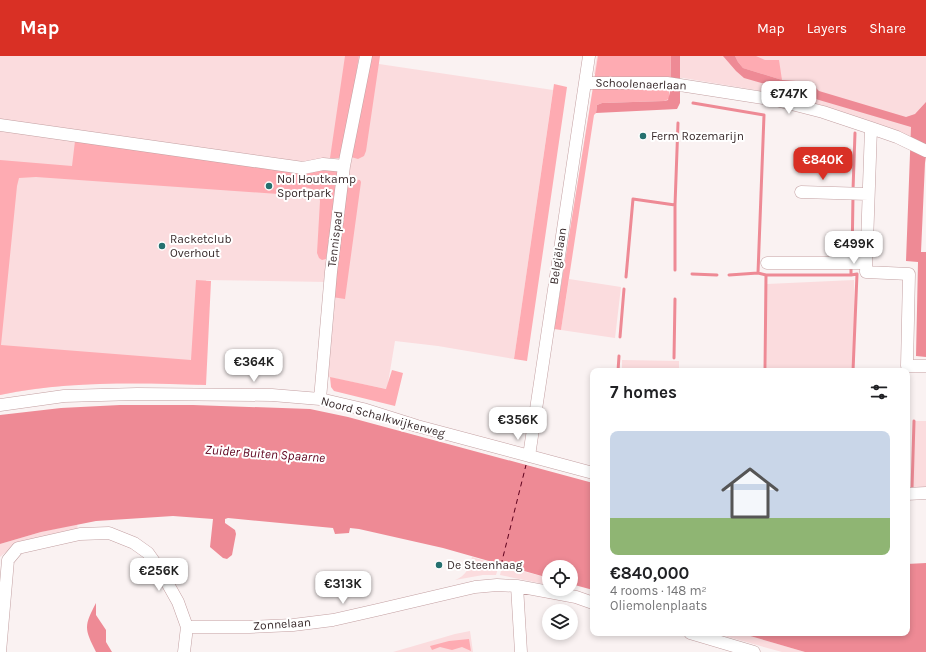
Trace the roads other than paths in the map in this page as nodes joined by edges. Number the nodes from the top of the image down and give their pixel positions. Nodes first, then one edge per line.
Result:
1 (366, 56) edge
2 (589, 56) edge
3 (585, 83) junction
4 (0, 125) edge
5 (871, 128) junction
6 (926, 151) edge
7 (344, 166) junction
8 (801, 192) dead end
9 (865, 194) junction
10 (767, 263) dead end
11 (856, 263) junction
12 (926, 366) edge
13 (320, 399) junction
14 (0, 405) edge
15 (529, 456) junction
16 (590, 472) edge
17 (926, 493) edge
18 (910, 494) edge
19 (517, 586) junction
20 (590, 602) edge
21 (187, 627) junction
22 (700, 636) edge
23 (0, 652) edge
24 (184, 652) edge
25 (521, 652) edge
26 (754, 652) edge

1 - 7 street, Tennispad
2 - 3 street, Belgiëlaan
3 - 5 street, Schoolenaerlaan
3 - 15 street, Belgiëlaan
4 - 7 street
5 - 6 street, Schoolenaerlaan
5 - 9 street
7 - 13 street, Tennispad
8 - 9 street
9 - 11 street
10 - 11 street
11 - 12 street
13 - 14 street, Noord Schalkwijkerweg
13 - 15 street, Noord Schalkwijkerweg
15 - 16 street, Noord Schalkwijkerweg
17 - 18 street
19 - 20 street, Zonnelaan
19 - 21 street, Zonnelaan
19 - 25 street
21 - 23 street
21 - 24 street
22 - 26 street

